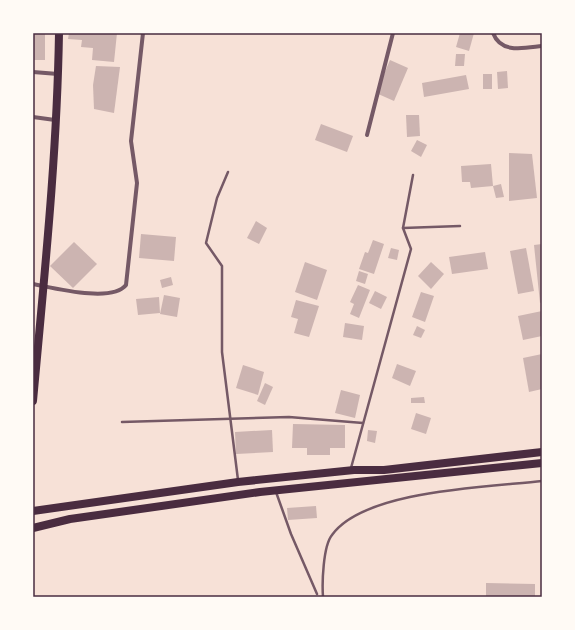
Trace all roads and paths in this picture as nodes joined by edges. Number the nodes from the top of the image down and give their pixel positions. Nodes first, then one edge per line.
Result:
1 (59, 33) edge
2 (143, 33) edge
3 (393, 33) edge
4 (493, 33) edge
5 (542, 46) edge
6 (33, 72) edge
7 (58, 74) junction
8 (33, 117) edge
9 (55, 120) junction
10 (367, 134) dead end
11 (228, 172) dead end
12 (413, 175) dead end
13 (460, 226) dead end
14 (403, 228) junction
15 (33, 284) edge
16 (44, 286) junction
17 (33, 400) edge
18 (230, 420) junction
19 (122, 422) dead end
20 (364, 423) junction
21 (542, 452) edge
22 (542, 463) edge
23 (350, 470) junction
24 (542, 481) edge
25 (238, 482) junction
26 (275, 491) junction
27 (33, 510) edge
28 (33, 528) edge
29 (316, 594) dead end
30 (323, 597) edge

1 - 7 main road
2 - 16 street
3 - 10 street
4 - 5 street
6 - 7 street
7 - 9 main road
8 - 9 street
9 - 16 main road
11 - 18 lane
12 - 14 lane
13 - 14 lane
14 - 20 lane
15 - 16 street
16 - 17 main road
18 - 19 lane
18 - 20 lane
18 - 25 lane
20 - 23 lane
21 - 23 main road
22 - 26 main road
23 - 25 main road
24 - 30 lane
25 - 27 main road
26 - 28 main road
26 - 29 lane

